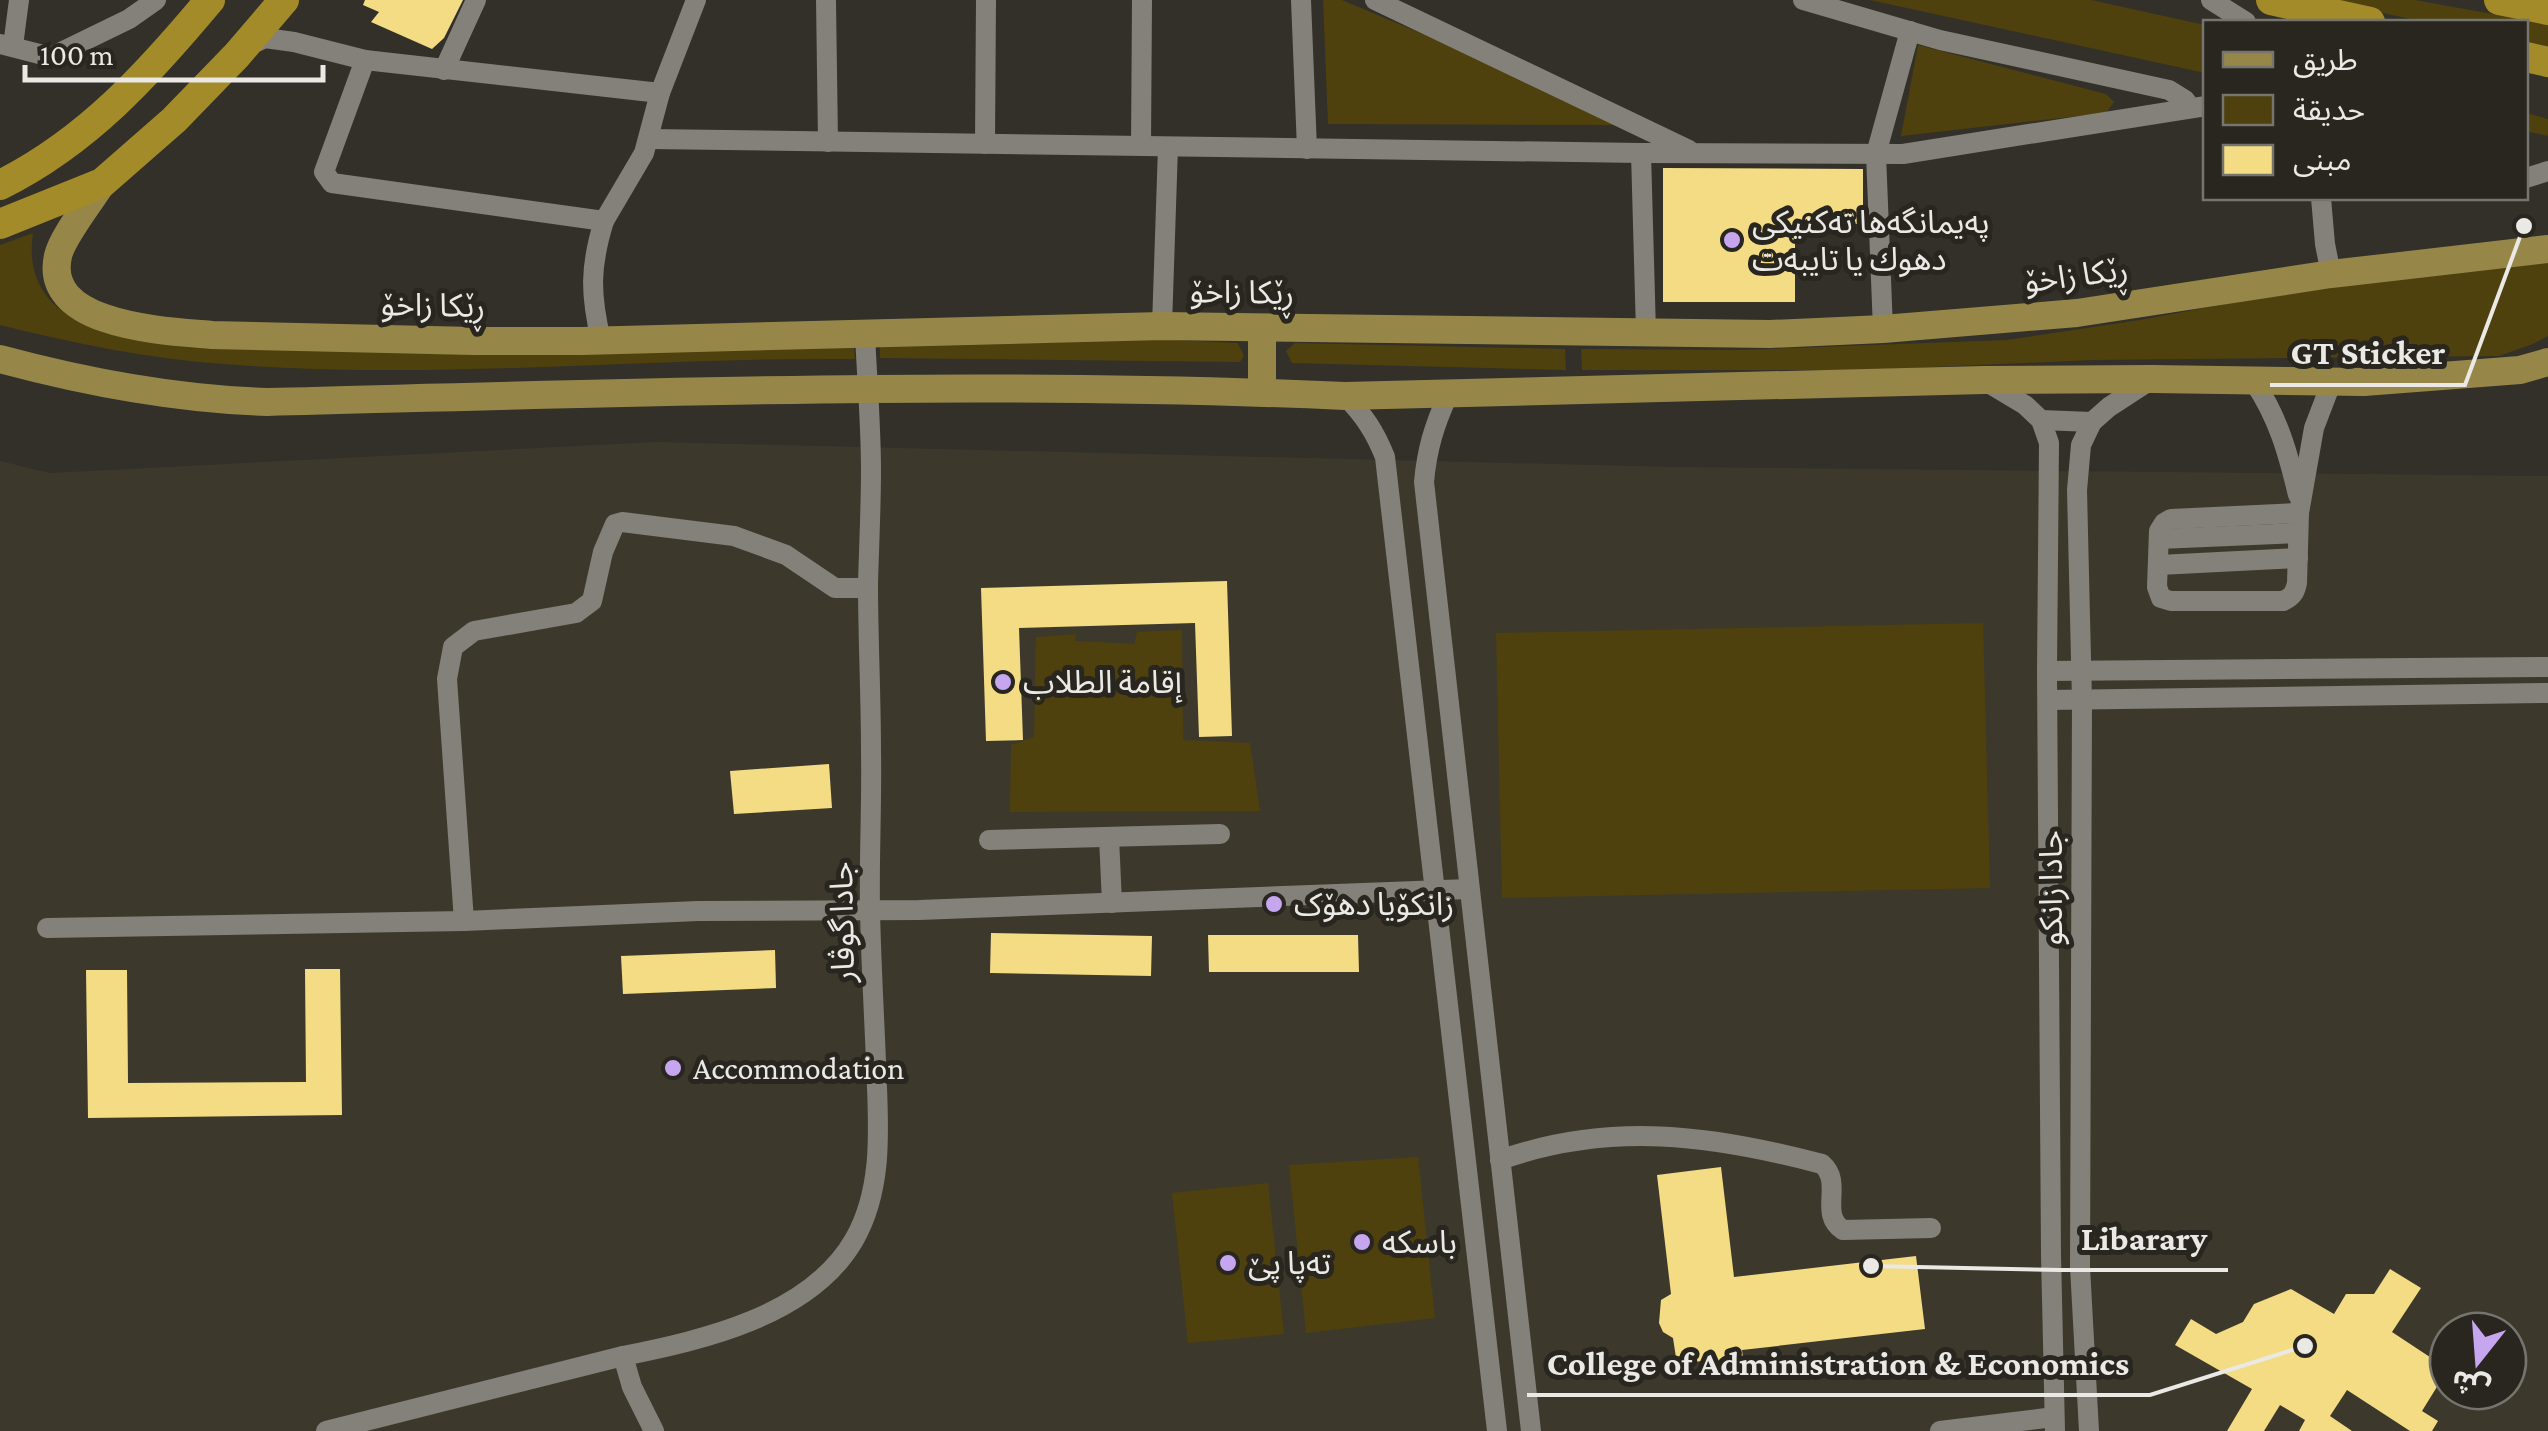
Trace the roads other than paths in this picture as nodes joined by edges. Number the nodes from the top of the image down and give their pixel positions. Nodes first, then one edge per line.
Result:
1 (19, 0) edge
2 (156, 0) edge
3 (210, 0) edge
4 (284, 0) edge
5 (476, 0) edge
6 (696, 0) edge
7 (826, 0) edge
8 (986, 0) edge
9 (1142, 0) edge
10 (1302, 0) edge
11 (1375, 0) edge
12 (1802, 0) edge
13 (2211, 0) edge
14 (2272, 0) edge
15 (2500, 0) edge
16 (2548, 10) edge
17 (2243, 20) edge
18 (2361, 20) edge
19 (1910, 31) junction
20 (6, 45) edge
21 (242, 49) junction
22 (364, 60) junction
23 (444, 70) junction
24 (660, 93) junction
25 (2198, 107) edge
26 (649, 138) junction
27 (828, 142) junction
28 (985, 144) junction
29 (1141, 146) junction
30 (1168, 146) junction
31 (1307, 148) junction
32 (1641, 153) junction
33 (1696, 154) junction
34 (1876, 154) junction
35 (102, 183) junction
36 (0, 185) edge
37 (2321, 200) edge
38 (604, 221) junction
39 (0, 224) edge
40 (2548, 248) edge
41 (2331, 274) junction
42 (1162, 326) junction
43 (1262, 328) junction
44 (1883, 329) junction
45 (1646, 333) junction
46 (864, 334) junction
47 (600, 340) junction
48 (0, 358) edge
49 (2548, 362) edge
50 (2152, 379) junction
51 (1984, 380) junction
52 (2332, 381) junction
53 (2254, 382) junction
54 (867, 388) junction
55 (1262, 392) junction
56 (1448, 395) junction
57 (1345, 396) junction
58 (2041, 420) junction
59 (2092, 422) junction
60 (1424, 482) junction
61 (1389, 488) junction
62 (2299, 516) junction
63 (2298, 558) junction
64 (2158, 565) junction
65 (868, 588) junction
66 (2548, 667) edge
67 (2047, 671) junction
68 (2082, 672) junction
69 (2548, 693) edge
70 (2048, 700) junction
71 (2082, 701) junction
72 (1220, 834) dead end
73 (1108, 837) junction
74 (989, 840) dead end
75 (1469, 889) junction
76 (1436, 891) junction
77 (1112, 903) junction
78 (870, 910) junction
79 (464, 921) junction
80 (47, 928) dead end
81 (1500, 1160) junction
82 (1931, 1228) dead end
83 (623, 1356) junction
84 (2055, 1424) edge
85 (326, 1431) edge
86 (654, 1431) edge
87 (1496, 1431) edge
88 (1531, 1431) edge
89 (1940, 1431) edge
90 (2089, 1431) edge

1 - 20 street
2 - 20 street
3 - 36 highway
4 - 21 highway, ڕێکا زاخۆ
5 - 23 street
6 - 24 street
7 - 27 street
8 - 28 street
9 - 29 street
10 - 31 street
11 - 33 street
12 - 19 street
13 - 17 street
14 - 18 highway
15 - 16 highway
19 - 25 street
19 - 34 street
21 - 22 street
21 - 35 highway, ڕێکا زاخۆ
22 - 23 street
22 - 38 street
23 - 24 street
24 - 26 street
25 - 34 street
26 - 27 street
26 - 38 street
27 - 28 street
28 - 29 street
29 - 30 street
30 - 31 street
30 - 42 street
31 - 32 street
32 - 33 street
32 - 45 street
33 - 34 street
34 - 44 street
35 - 39 highway, ڕێکا زاخۆ
35 - 47 main road, ڕێکا زاخۆ
37 - 41 street
38 - 47 street
40 - 41 main road, ڕێکا زاخۆ
41 - 44 main road, ڕێکا زاخۆ
42 - 43 main road, ڕێکا زاخۆ
42 - 46 main road, ڕێکا زاخۆ
43 - 45 main road, ڕێکا زاخۆ
43 - 55 main road
44 - 45 main road, ڕێکا زاخۆ
46 - 47 main road, ڕێکا زاخۆ
46 - 54 street, جادا گوڤار
48 - 54 main road
49 - 52 main road
50 - 51 main road
50 - 53 main road
50 - 59 street
51 - 56 main road
51 - 58 street
52 - 53 main road
52 - 62 street
53 - 62 street
54 - 55 main road
54 - 65 street, جادا گوڤار
55 - 57 main road
56 - 57 main road
56 - 60 street
57 - 61 street
58 - 59 street
58 - 67 street, جادا زانکو
59 - 68 street, جادا زانکو
60 - 61 street
60 - 75 street
61 - 76 street
62 - 63 street
62 - 64 street
63 - 64 street
63 - 64 street
65 - 78 street, جادا گوڤار
65 - 79 street
66 - 68 street
67 - 68 street
67 - 70 street, جادا زانکو
68 - 71 street, جادا زانکو
69 - 71 street
70 - 71 street
70 - 84 street, جادا زانکو
71 - 90 street, جادا زانکو
72 - 73 street
73 - 74 street
73 - 77 street
75 - 76 street
75 - 81 street
76 - 77 street
76 - 87 street
77 - 78 street
78 - 79 street
78 - 83 street, جادا گوڤار
79 - 80 street
81 - 82 street
81 - 88 street
83 - 85 street, جادا گوڤار
83 - 86 street
84 - 89 street

